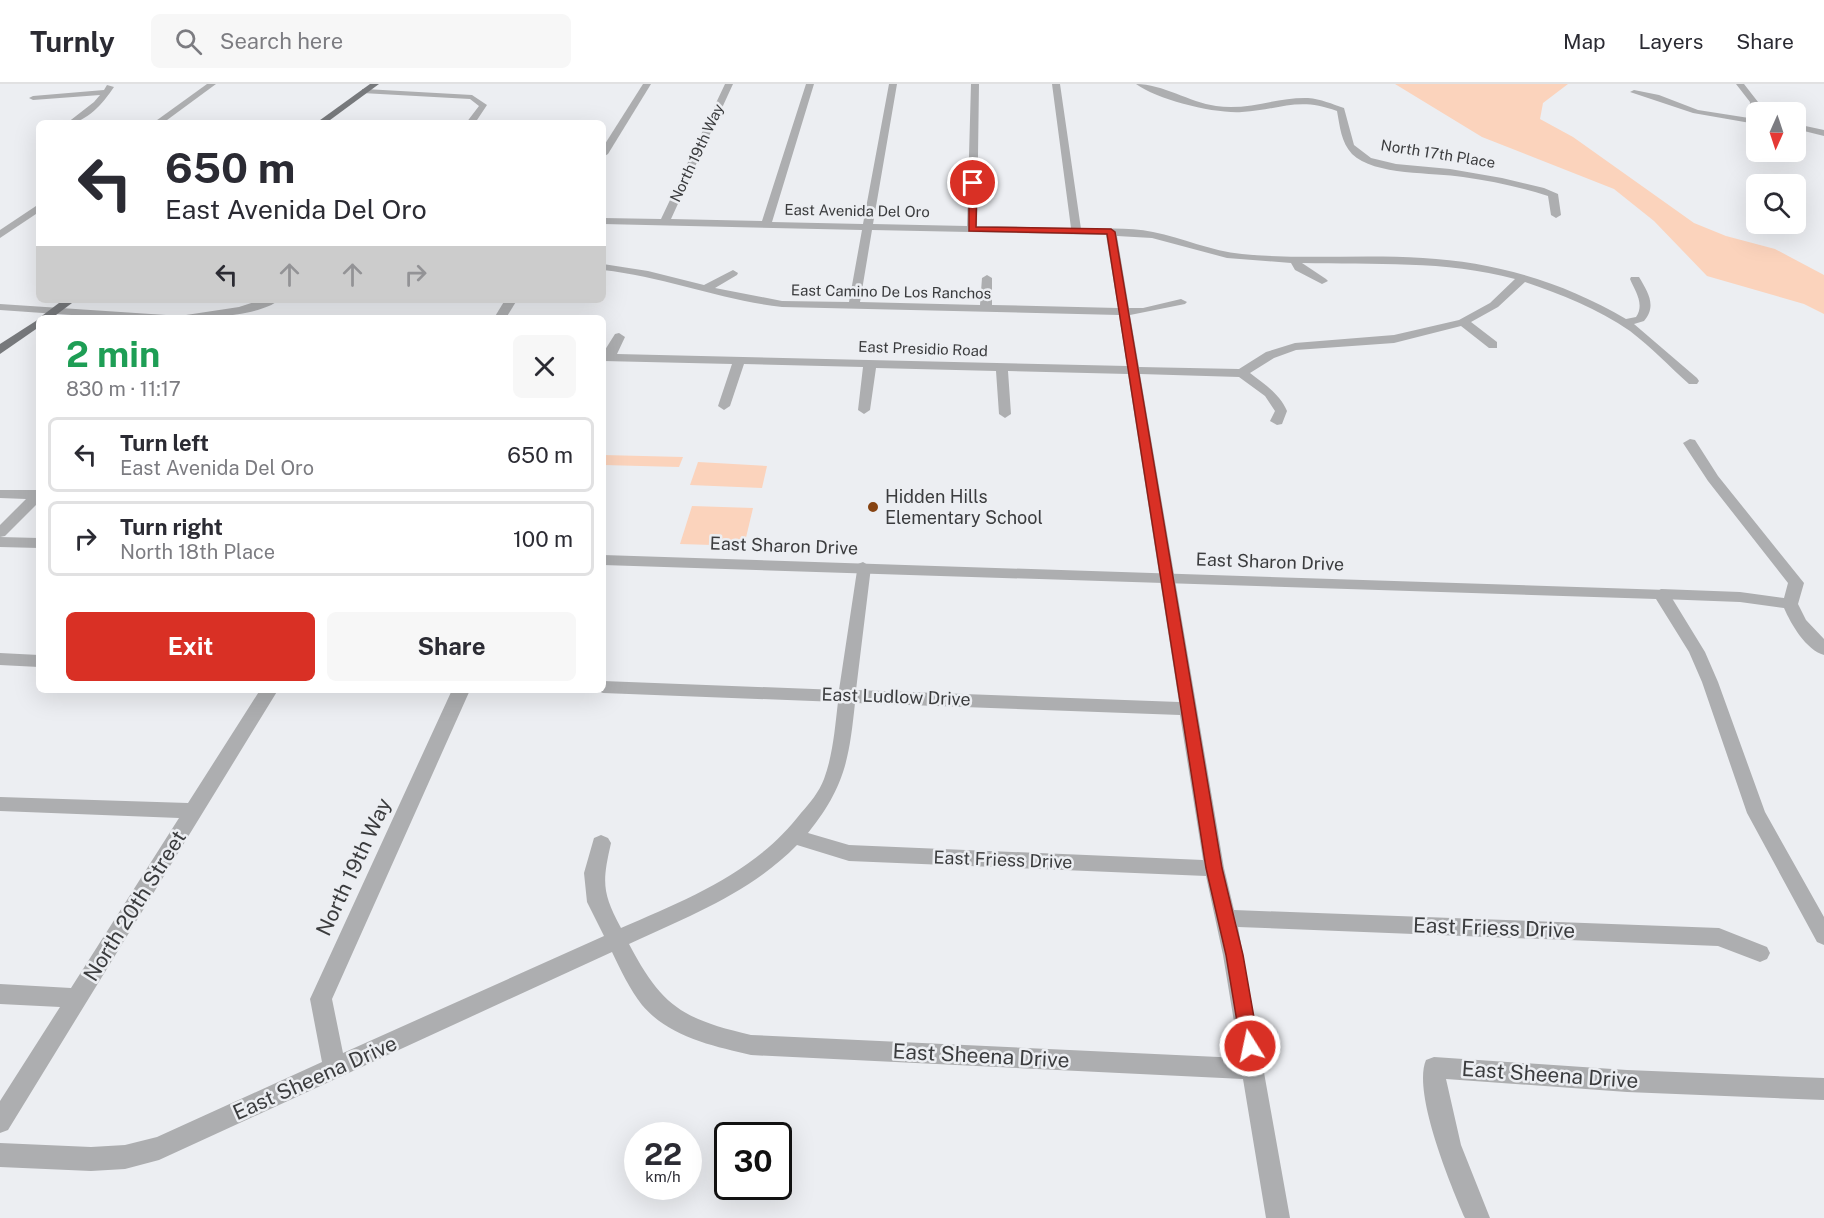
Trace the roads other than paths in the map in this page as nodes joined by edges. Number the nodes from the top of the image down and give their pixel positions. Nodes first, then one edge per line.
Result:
1 (112, 84) edge
2 (212, 84) edge
3 (375, 84) edge
4 (647, 84) edge
5 (729, 84) edge
6 (810, 84) edge
7 (893, 84) edge
8 (975, 84) edge
9 (1056, 84) edge
10 (1140, 84) edge
11 (1740, 84) edge
12 (365, 91) junction
13 (106, 92) junction
14 (1634, 92) dead end
15 (33, 98) dead end
16 (1754, 102) edge
17 (75, 120) edge
18 (162, 120) edge
19 (324, 120) edge
20 (473, 120) edge
21 (1746, 120) edge
22 (1806, 129) edge
23 (1824, 133) edge
24 (606, 149) edge
25 (36, 209) edge
26 (1556, 215) dead end
27 (606, 221) edge
28 (665, 222) junction
29 (766, 224) junction
30 (868, 227) junction
31 (972, 229) junction
32 (1076, 231) junction
33 (1111, 232) junction
34 (0, 235) edge
35 (1294, 259) junction
36 (606, 267) edge
37 (733, 273) dead end
38 (987, 278) dead end
39 (1523, 278) junction
40 (1635, 279) dead end
41 (1322, 281) dead end
42 (704, 290) junction
43 (1181, 302) dead end
44 (66, 303) edge
45 (264, 303) edge
46 (854, 306) junction
47 (0, 307) edge
48 (986, 309) junction
49 (55, 310) junction
50 (1124, 312) junction
51 (49, 315) edge
52 (124, 315) edge
53 (230, 315) edge
54 (1462, 321) junction
55 (1624, 323) junction
56 (36, 324) edge
57 (619, 337) dead end
58 (1493, 345) dead end
59 (0, 350) edge
60 (606, 357) edge
61 (739, 361) junction
62 (870, 364) junction
63 (1002, 367) junction
64 (1134, 370) junction
65 (1242, 373) junction
66 (1693, 381) dead end
67 (724, 406) dead end
68 (864, 410) dead end
69 (1005, 414) dead end
70 (1277, 421) dead end
71 (1690, 443) dead end
72 (0, 494) edge
73 (36, 494) edge
74 (36, 496) edge
75 (0, 533) edge
76 (0, 542) edge
77 (36, 543) edge
78 (606, 560) edge
79 (863, 567) junction
80 (1169, 578) junction
81 (1661, 594) junction
82 (1790, 604) junction
83 (1824, 650) edge
84 (0, 659) edge
85 (36, 661) edge
86 (606, 687) edge
87 (267, 693) edge
88 (460, 693) edge
89 (847, 695) junction
90 (1188, 709) junction
91 (0, 804) edge
92 (193, 811) junction
93 (794, 836) junction
94 (601, 843) dead end
95 (1214, 868) junction
96 (1225, 918) junction
97 (1824, 936) edge
98 (617, 940) junction
99 (1760, 953) dead end
100 (0, 994) edge
101 (78, 998) junction
102 (335, 1069) junction
103 (1254, 1069) junction
104 (1824, 1089) edge
105 (0, 1122) edge
106 (0, 1155) edge
107 (1278, 1218) edge
108 (1478, 1218) edge

1 - 13 street
2 - 18 street
3 - 12 main road
4 - 24 street
5 - 28 street, North 19th Way
6 - 29 street
7 - 30 street
8 - 31 street
9 - 32 street
10 - 26 street, North 17th Place
11 - 16 street
12 - 19 main road
12 - 20 street
13 - 15 street
13 - 17 street
14 - 21 street
22 - 23 street
25 - 34 street
27 - 28 street, East Avenida Del Oro
28 - 29 street, East Avenida Del Oro
29 - 30 street, East Avenida Del Oro
30 - 31 street, East Avenida Del Oro
30 - 46 street
31 - 32 street, East Avenida Del Oro
32 - 33 street, East Avenida Del Oro
33 - 35 street, East Avenida Del Oro
33 - 50 street
35 - 39 street, East Avenida Del Oro
35 - 41 street
36 - 42 street, East Camino De Los Ranchos
37 - 42 street
38 - 48 street
39 - 54 street
39 - 55 street, East Avenida Del Oro
40 - 55 street
42 - 46 street, East Camino De Los Ranchos
43 - 50 street, East Camino De Los Ranchos
44 - 49 main road
45 - 53 street
46 - 48 street, East Camino De Los Ranchos
47 - 49 street
48 - 50 street, East Camino De Los Ranchos
49 - 51 main road
49 - 52 street
50 - 64 street
54 - 58 street
54 - 65 street
55 - 66 street, East Avenida Del Oro
56 - 59 main road
57 - 60 street
60 - 61 street, East Presidio Road
61 - 62 street, East Presidio Road
61 - 67 street
62 - 63 street, East Presidio Road
62 - 68 street
63 - 64 street, East Presidio Road
63 - 69 street
64 - 65 street, East Presidio Road
64 - 80 street
65 - 70 street
71 - 82 street
72 - 73 street
74 - 75 street
76 - 77 street
78 - 79 street, East Sharon Drive
79 - 80 street, East Sharon Drive
79 - 89 street, East Sheena Drive
80 - 81 street, East Sharon Drive
80 - 90 street
81 - 82 street, East Sharon Drive
81 - 97 street
82 - 83 street
84 - 85 street
86 - 89 street, East Ludlow Drive
87 - 92 street, North 20th Street
88 - 102 street, North 19th Way
89 - 90 street, East Ludlow Drive
89 - 93 street, East Sheena Drive
90 - 95 street
91 - 92 street
92 - 101 street, North 20th Street
93 - 95 street, East Friess Drive
93 - 98 street, East Sheena Drive
94 - 98 street, East Sheena Drive
95 - 96 street
96 - 99 street, East Friess Drive
96 - 103 street
98 - 102 street, East Sheena Drive
98 - 103 street, East Sheena Drive
100 - 101 street
101 - 105 street, North 20th Street
102 - 106 street, East Sheena Drive
103 - 107 street
104 - 108 street, East Sheena Drive

